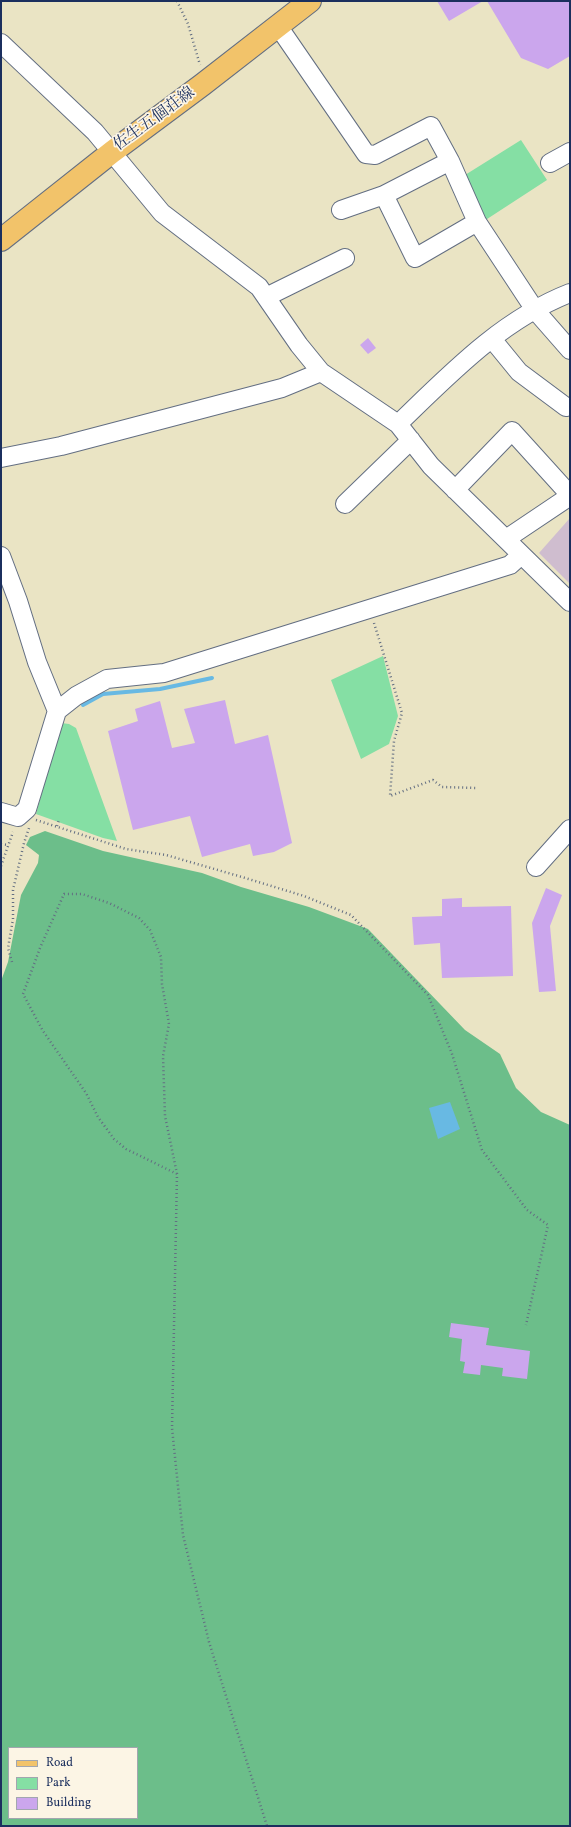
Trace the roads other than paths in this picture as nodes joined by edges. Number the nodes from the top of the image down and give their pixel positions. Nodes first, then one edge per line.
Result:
1 (310, 1) edge
2 (278, 26) junction
3 (1, 43) edge
4 (112, 152) junction
5 (570, 152) edge
6 (450, 161) junction
7 (550, 163) dead end
8 (384, 195) junction
9 (341, 210) dead end
10 (478, 222) junction
11 (1, 240) edge
12 (345, 258) dead end
13 (262, 292) junction
14 (570, 293) edge
15 (535, 310) junction
16 (492, 339) junction
17 (570, 350) edge
18 (322, 372) junction
19 (566, 407) dead end
20 (398, 424) junction
21 (411, 440) junction
22 (1, 458) edge
23 (455, 490) junction
24 (570, 496) edge
25 (345, 504) dead end
26 (506, 540) junction
27 (521, 555) junction
28 (1, 556) edge
29 (570, 602) edge
30 (57, 711) junction
31 (1, 812) edge
32 (570, 829) edge
33 (536, 867) dead end

1 - 2 main road, 佐生五個荘線
2 - 4 main road, 佐生五個荘線
2 - 6 street
3 - 4 street
4 - 11 main road, 佐生五個荘線
4 - 13 street
5 - 7 street
6 - 8 street
6 - 10 street
8 - 9 street
8 - 10 street
10 - 15 street
12 - 13 street
13 - 18 street
14 - 15 street
15 - 16 street
15 - 17 street
16 - 19 street
16 - 20 street
18 - 20 street
18 - 22 street
20 - 21 street
21 - 23 street
21 - 25 street
23 - 24 street
23 - 26 street
24 - 26 street
26 - 27 street
27 - 29 street
27 - 30 street
28 - 30 street
30 - 31 street
32 - 33 street

